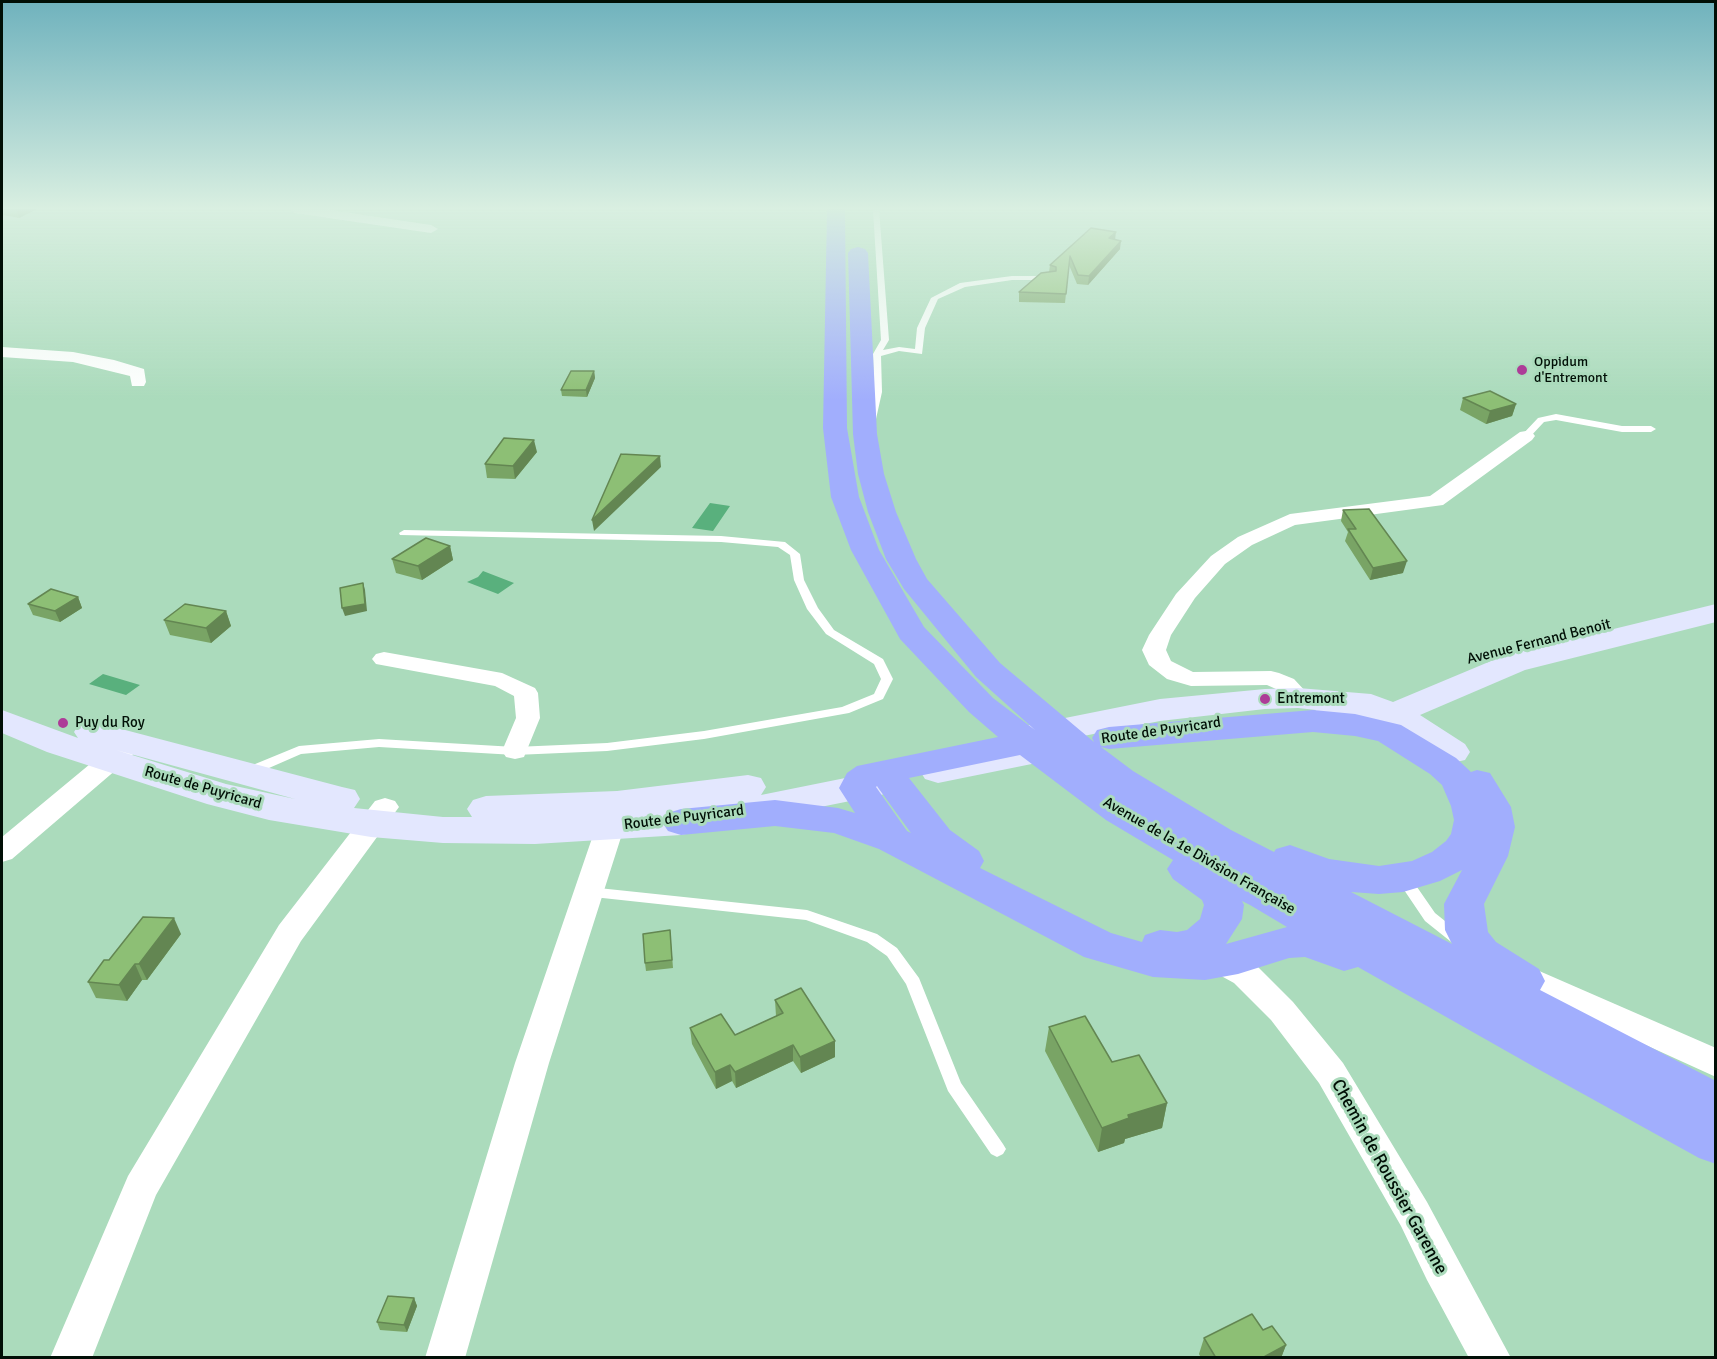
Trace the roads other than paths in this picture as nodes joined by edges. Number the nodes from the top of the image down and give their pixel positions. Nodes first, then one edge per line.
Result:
1 (836, 272) edge
2 (858, 272) edge
3 (880, 272) edge
4 (1050, 278) edge
5 (2, 352) edge
6 (877, 354) junction
7 (138, 382) dead end
8 (1651, 429) dead end
9 (1526, 435) joint
10 (867, 447) junction
11 (404, 533) dead end
12 (1716, 602) edge
13 (1716, 613) edge
14 (384, 659) dead end
15 (1453, 688) junction
16 (1298, 698) junction
17 (2, 706) edge
18 (1376, 716) junction
19 (2, 721) edge
20 (515, 751) junction
21 (1096, 751) junction
22 (1452, 752) junction
23 (145, 761) junction
24 (244, 773) junction
25 (873, 781) junction
26 (614, 815) junction
27 (378, 816) junction
28 (681, 822) junction
29 (893, 840) junction
30 (2, 852) edge
31 (1403, 878) junction
32 (589, 892) junction
33 (1204, 953) junction
34 (1501, 967) junction
35 (1554, 1056) junction
36 (1716, 1063) edge
37 (1716, 1103) edge
38 (1716, 1143) edge
39 (997, 1149) dead end
40 (70, 1358) edge
41 (445, 1358) edge
42 (1491, 1358) edge

1 - 21 highway
2 - 10 highway
3 - 6 lane
4 - 6 lane
5 - 7 street
6 - 10 lane
8 - 9 lane
9 - 16 street
10 - 21 highway
11 - 20 lane
12 - 18 main road, Avenue Fernand Benoit
13 - 15 main road, Avenue Fernand Benoit
14 - 20 street
15 - 18 main road, Avenue Fernand Benoit
15 - 22 main road
16 - 18 main road
16 - 21 main road
17 - 23 main road, Route de Puyricard
18 - 21 highway
18 - 22 main road
18 - 31 highway
19 - 23 main road, Route de Puyricard
20 - 24 lane
21 - 25 main road, Route de Puyricard
21 - 26 main road, Route de Puyricard
21 - 31 highway
21 - 33 highway
21 - 35 highway, Avenue de la 1e Division Française
21 - 37 highway, Avenue de la 1e Division Française
22 - 34 highway
23 - 24 main road, Route de Puyricard
23 - 27 main road, Route de Puyricard
23 - 30 street
24 - 27 main road, Route de Puyricard
25 - 26 main road
25 - 28 main road, Route de Puyricard
25 - 29 highway
25 - 33 highway
26 - 27 main road, Route de Puyricard
26 - 27 main road, Route de Puyricard
26 - 28 main road, Route de Puyricard
26 - 32 street
27 - 40 street
28 - 29 highway
29 - 33 highway
31 - 34 lane
32 - 39 lane
32 - 41 street
33 - 35 highway
33 - 42 street, Chemin de Roussier Garenne
34 - 36 street
34 - 37 highway
35 - 38 highway, Avenue de la 1e Division Française

